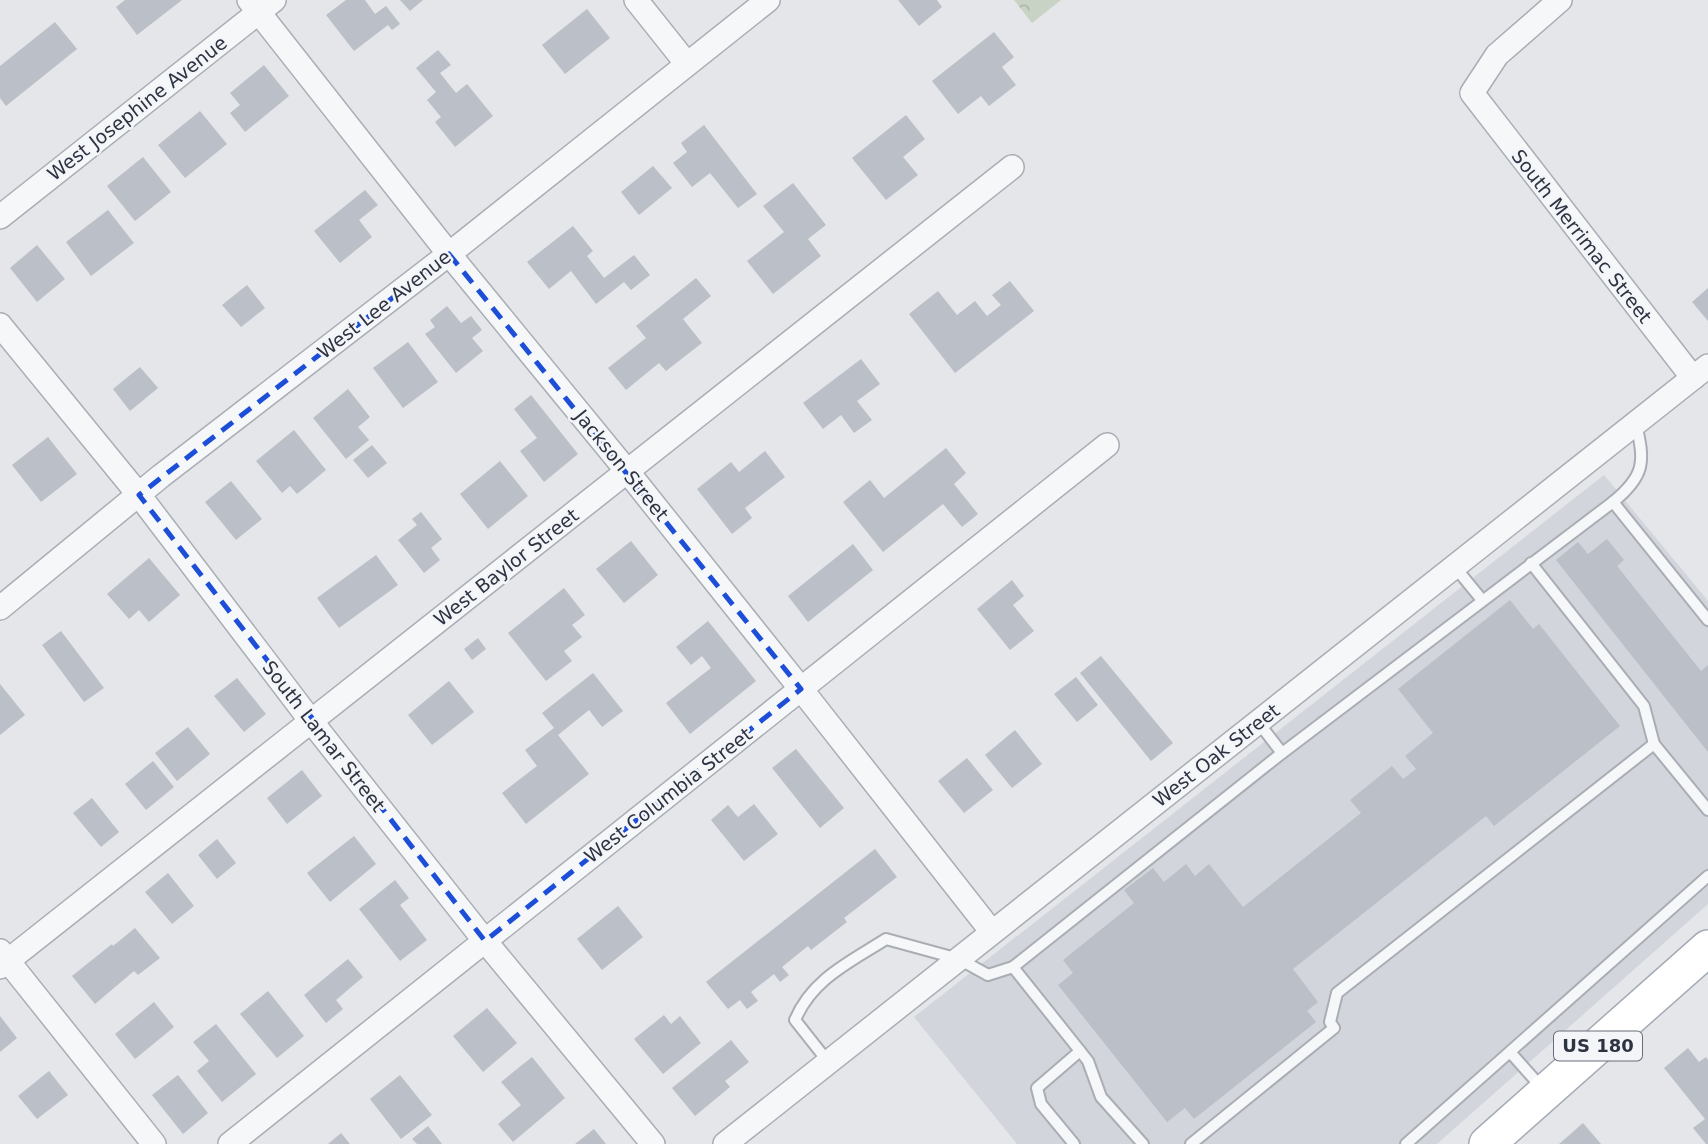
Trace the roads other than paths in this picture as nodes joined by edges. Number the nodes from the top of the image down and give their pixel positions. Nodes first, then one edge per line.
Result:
1 (636, 0) edge
2 (768, 0) edge
3 (1560, 0) edge
4 (261, 4) edge
5 (688, 64) junction
6 (1012, 167) dead end
7 (0, 216) edge
8 (449, 254) junction
9 (0, 325) edge
10 (1701, 372) edge
11 (1636, 424) junction
12 (1107, 446) dead end
13 (627, 471) junction
14 (139, 495) junction
15 (1613, 502) junction
16 (1531, 563) junction
17 (1455, 567) junction
18 (1482, 600) junction
19 (0, 608) edge
20 (1708, 620) edge
21 (801, 689) junction
22 (311, 721) junction
23 (1258, 723) junction
24 (1654, 744) junction
25 (1282, 753) junction
26 (1708, 810) edge
27 (1708, 876) edge
28 (992, 932) junction
29 (485, 941) junction
30 (1708, 948) edge
31 (958, 959) junction
32 (3, 960) edge
33 (1013, 967) junction
34 (1080, 1051) junction
35 (1510, 1052) junction
36 (829, 1063) junction
37 (1546, 1092) junction
38 (154, 1144) edge
39 (230, 1144) edge
40 (653, 1144) edge
41 (725, 1144) edge
42 (1074, 1144) edge
43 (1143, 1144) edge
44 (1191, 1144) edge
45 (1406, 1144) edge
46 (1487, 1144) edge

1 - 5 street
2 - 5 street, West Lee Avenue
3 - 10 street, South Merrimac Street
4 - 7 street, West Josephine Avenue
4 - 8 street, Jackson Street
5 - 8 street, West Lee Avenue
6 - 13 street, West Baylor Street
8 - 13 street, Jackson Street
8 - 14 street, West Lee Avenue
9 - 14 street, South Lamar Street
10 - 11 street, West Oak Street
11 - 15 lane
11 - 17 street, West Oak Street
12 - 21 street, West Columbia Street
13 - 21 street, Jackson Street
13 - 22 street, West Baylor Street
14 - 19 street, West Lee Avenue
14 - 22 street, South Lamar Street
15 - 16 lane
15 - 20 lane
16 - 18 lane
16 - 24 lane
17 - 18 lane
17 - 23 street, West Oak Street
18 - 25 lane
21 - 28 street, Jackson Street
21 - 29 street, West Columbia Street
22 - 29 street, South Lamar Street
22 - 32 street, West Baylor Street
23 - 25 lane
23 - 28 street, West Oak Street
24 - 26 lane
24 - 44 lane
25 - 33 lane
27 - 35 lane
28 - 31 street, West Oak Street
29 - 39 street, West Columbia Street
29 - 40 street, South Lamar Street
30 - 37 main road, US 180
31 - 33 lane
31 - 36 street, West Oak Street
31 - 36 lane
32 - 38 street
33 - 34 lane
34 - 42 lane
34 - 43 lane
35 - 37 lane
35 - 45 lane
36 - 41 street, West Oak Street
37 - 46 main road, US 180

